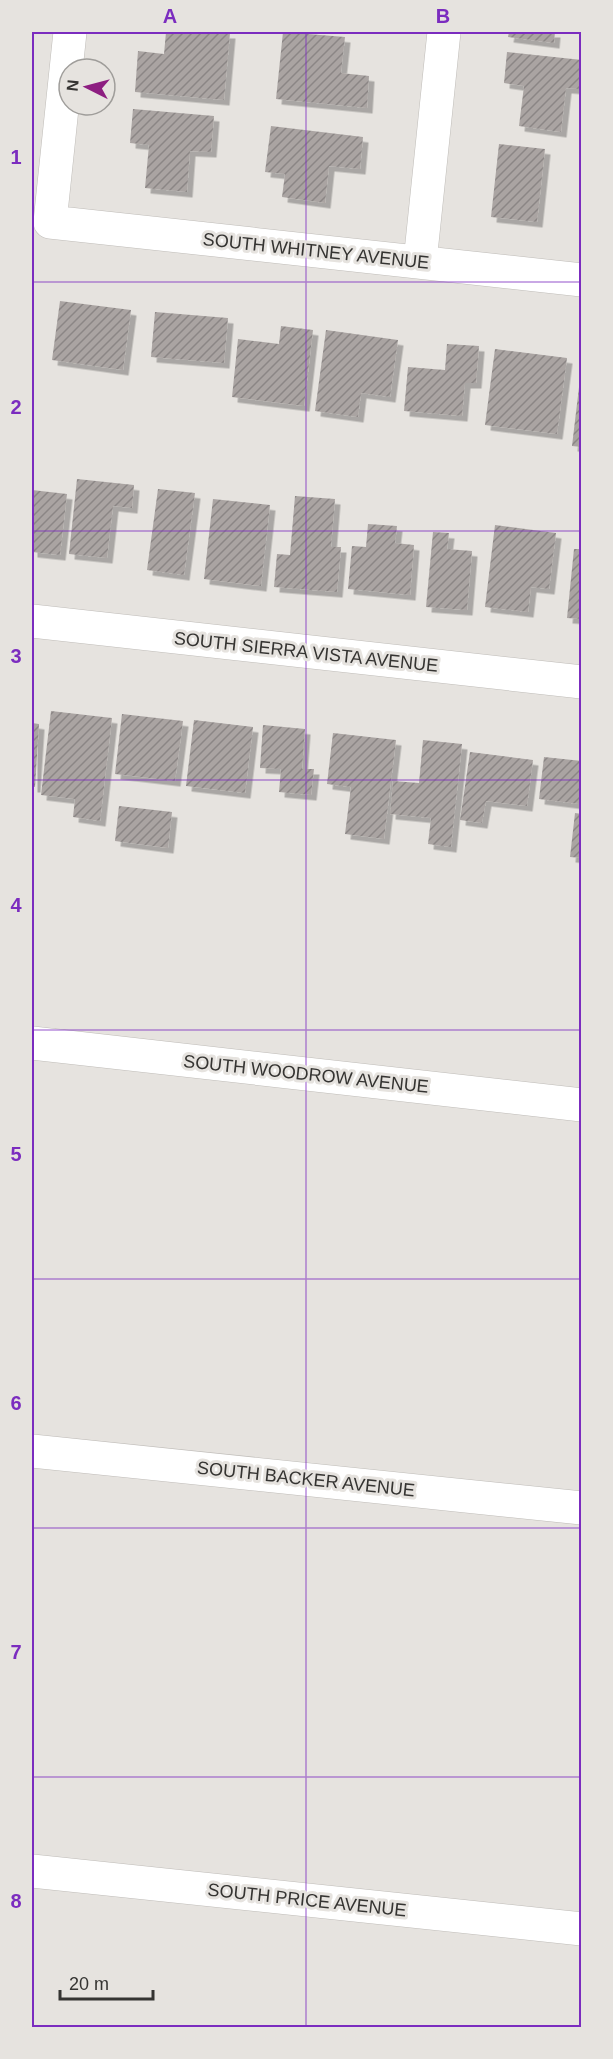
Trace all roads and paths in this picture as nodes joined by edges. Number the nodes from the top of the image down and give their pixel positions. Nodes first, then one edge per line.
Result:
1 (70, 32) edge
2 (444, 32) edge
3 (420, 262) junction
4 (582, 280) edge
5 (32, 621) edge
6 (582, 682) edge
7 (32, 1043) edge
8 (582, 1105) edge
9 (32, 1451) edge
10 (582, 1508) edge
11 (32, 1871) edge
12 (582, 1929) edge

1 - 3 street, SOUTH WHITNEY AVENUE
2 - 3 street
3 - 4 street, SOUTH WHITNEY AVENUE
5 - 6 street, SOUTH SIERRA VISTA AVENUE
7 - 8 street, SOUTH WOODROW AVENUE
9 - 10 street, SOUTH BACKER AVENUE
11 - 12 street, SOUTH PRICE AVENUE

